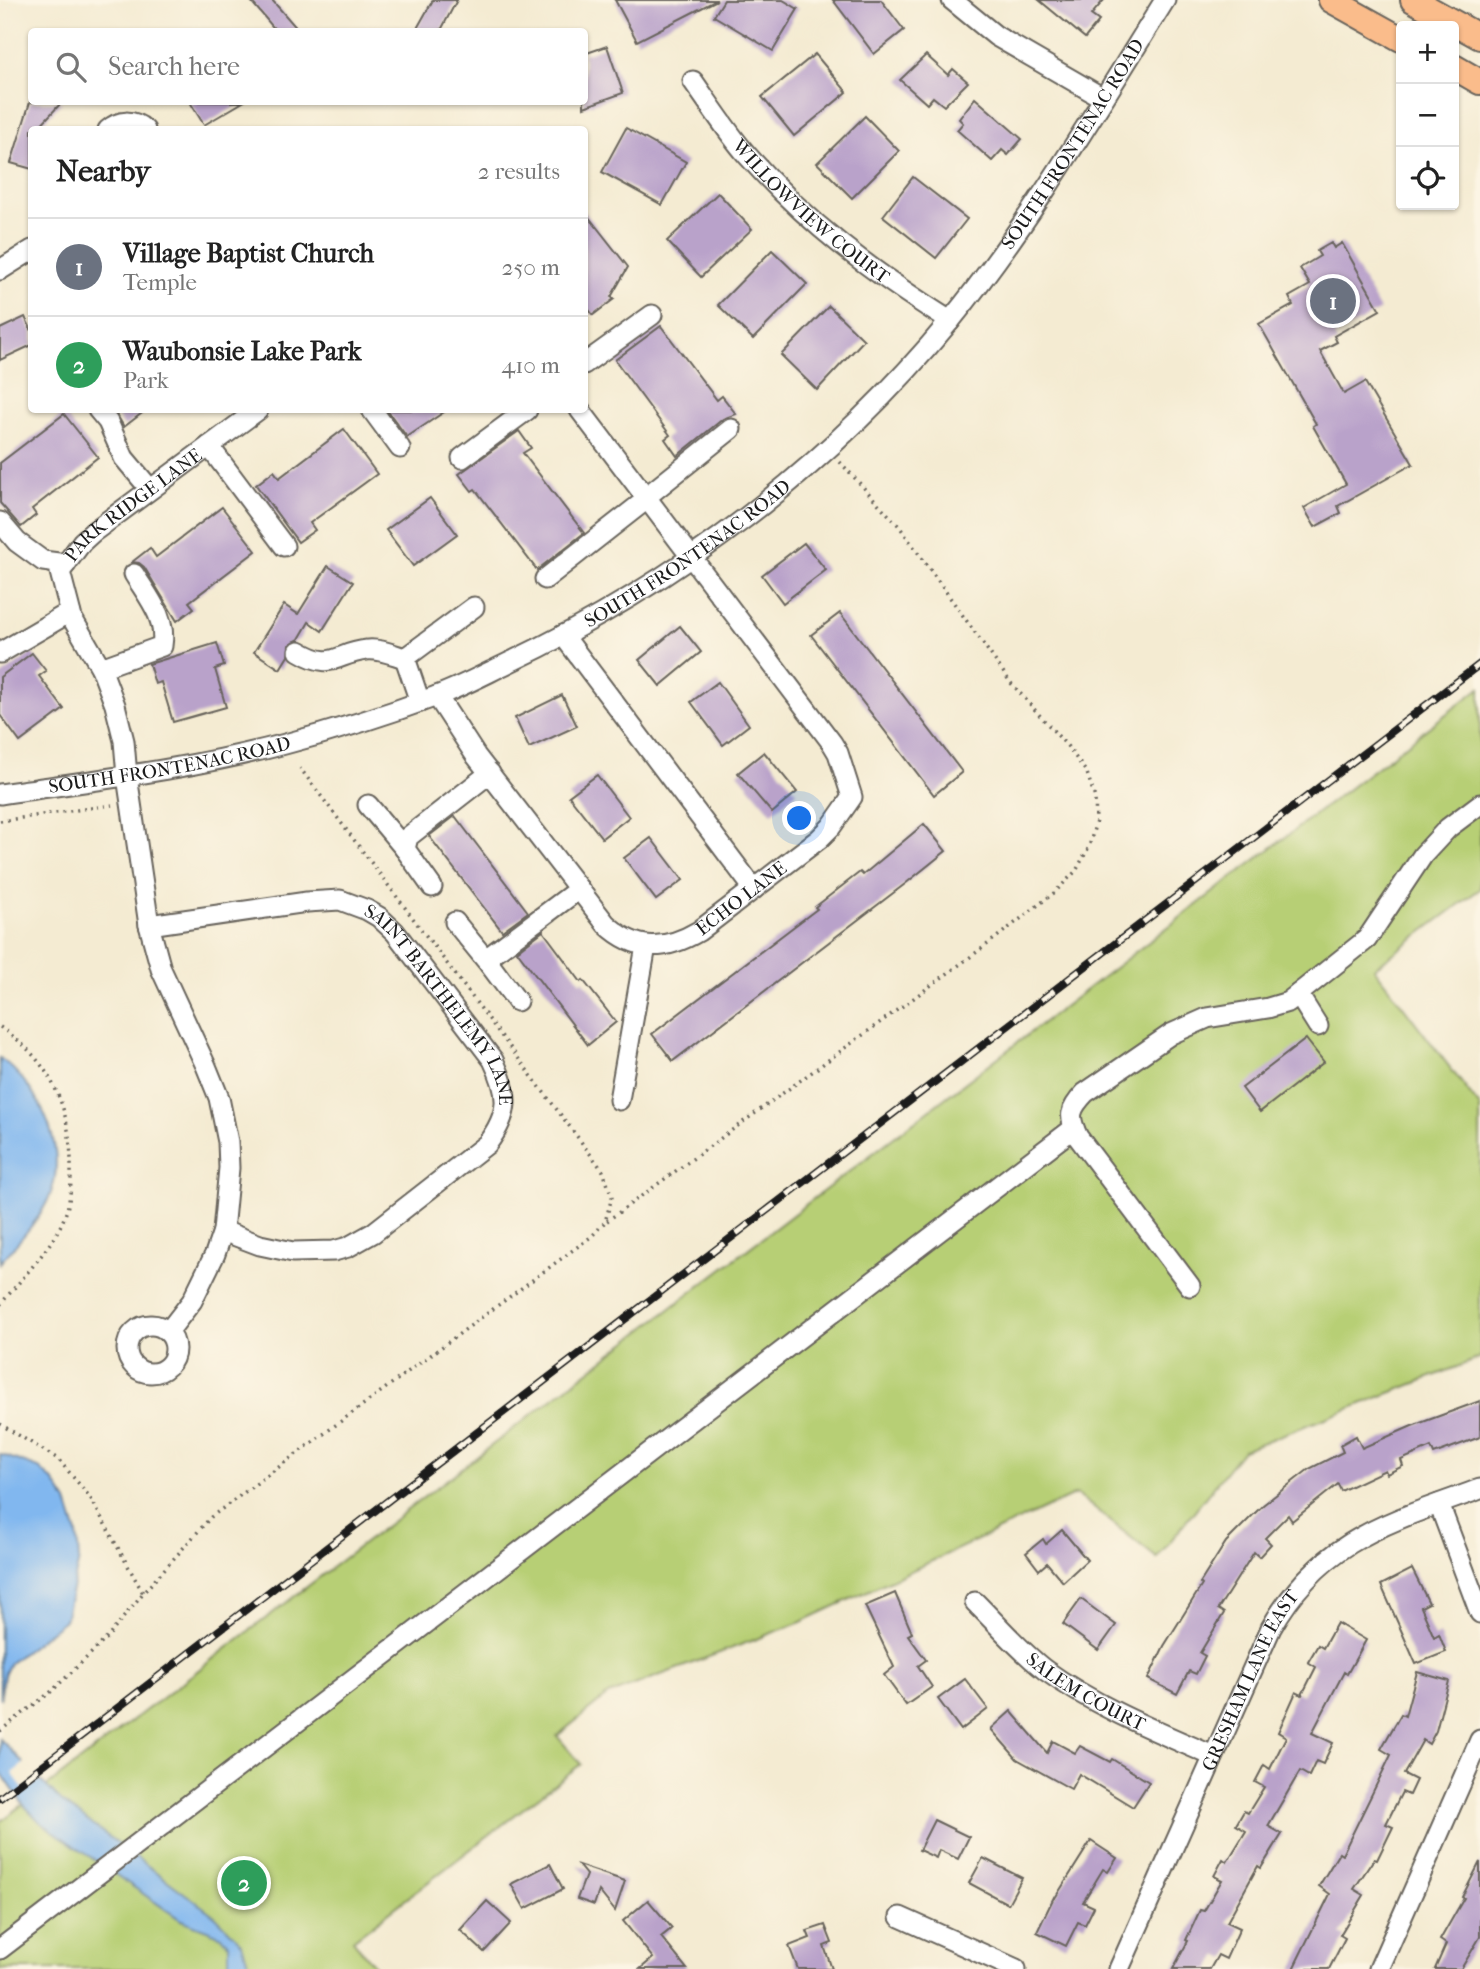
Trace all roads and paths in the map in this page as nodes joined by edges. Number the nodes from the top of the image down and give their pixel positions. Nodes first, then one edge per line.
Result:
1 (952, 0) edge
2 (1165, 0) edge
3 (1331, 0) edge
4 (1412, 0) edge
5 (1396, 36) edge
6 (1480, 37) edge
7 (1459, 70) edge
8 (693, 80) dead end
9 (1480, 82) edge
10 (1103, 98) junction
11 (114, 126) edge
12 (138, 126) edge
13 (28, 252) edge
14 (0, 270) edge
15 (652, 315) dead end
16 (950, 321) junction
17 (588, 361) edge
18 (100, 413) edge
19 (254, 413) edge
20 (374, 413) edge
21 (523, 413) edge
22 (582, 413) edge
23 (732, 429) dead end
24 (209, 446) junction
25 (400, 448) dead end
26 (827, 449) junction
27 (462, 458) dead end
28 (150, 489) junction
29 (647, 498) junction
30 (0, 522) edge
31 (284, 546) dead end
32 (691, 558) junction
33 (66, 564) junction
34 (134, 574) dead end
35 (545, 579) dead end
36 (474, 607) dead end
37 (70, 612) junction
38 (563, 635) junction
39 (299, 651) dead end
40 (0, 653) edge
41 (405, 658) junction
42 (101, 668) junction
43 (429, 699) junction
44 (490, 774) junction
45 (127, 776) junction
46 (0, 794) edge
47 (131, 803) junction
48 (1480, 804) edge
49 (368, 806) dead end
50 (0, 821) edge
51 (405, 849) junction
52 (432, 887) dead end
53 (579, 889) junction
54 (754, 889) junction
55 (456, 922) dead end
56 (149, 925) junction
57 (646, 946) junction
58 (490, 965) junction
59 (1298, 994) junction
60 (517, 1001) dead end
61 (1318, 1026) dead end
62 (0, 1027) edge
63 (619, 1100) dead end
64 (1074, 1128) junction
65 (605, 1223) dead end
66 (223, 1231) junction
67 (1190, 1286) dead end
68 (0, 1304) edge
69 (168, 1332) dead end
70 (0, 1424) edge
71 (1480, 1489) edge
72 (1439, 1504) junction
73 (975, 1602) dead end
74 (1480, 1613) edge
75 (2, 1730) edge
76 (1480, 1740) edge
77 (1213, 1756) junction
78 (900, 1917) dead end
79 (0, 1949) edge
80 (1016, 1969) edge
81 (1119, 1969) edge
82 (1379, 1969) edge

1 - 10 street
2 - 10 street, SOUTH FRONTENAC ROAD
3 - 5 main road
4 - 6 main road
7 - 9 main road
8 - 16 street, WILLOWVIEW COURT
10 - 16 street, SOUTH FRONTENAC ROAD
11 - 12 street
13 - 14 street
15 - 17 street
16 - 26 street, SOUTH FRONTENAC ROAD
18 - 28 street
19 - 24 street, PARK RIDGE LANE
20 - 25 street
21 - 27 street
22 - 29 street
23 - 29 street
24 - 28 street, PARK RIDGE LANE
24 - 31 street
26 - 32 street, SOUTH FRONTENAC ROAD
26 - 65 path
28 - 33 street, PARK RIDGE LANE
29 - 32 street
29 - 35 street
30 - 33 street
32 - 38 street, SOUTH FRONTENAC ROAD
32 - 54 street, ECHO LANE
33 - 37 street, PARK RIDGE LANE
34 - 42 street
36 - 41 street
37 - 40 street
37 - 42 street, PARK RIDGE LANE
38 - 43 street, SOUTH FRONTENAC ROAD
38 - 54 street
39 - 41 street
41 - 43 street
42 - 45 street, PARK RIDGE LANE
43 - 44 street
43 - 45 street, SOUTH FRONTENAC ROAD
44 - 51 street
44 - 53 street
45 - 46 street, SOUTH FRONTENAC ROAD
45 - 47 street, PARK RIDGE LANE
47 - 50 path
47 - 56 street, PARK RIDGE LANE
48 - 59 street
49 - 51 street
51 - 52 street
53 - 57 street
53 - 58 street
54 - 57 street, ECHO LANE
55 - 58 street
56 - 66 street, PARK RIDGE LANE
56 - 66 street, SAINT BARTHELEMY LANE
57 - 63 street
58 - 60 street
59 - 61 street
59 - 64 street
62 - 68 path
64 - 67 street
64 - 79 street
66 - 69 street, PARK RIDGE LANE
70 - 75 path
71 - 72 street, GRESHAM LANE EAST
72 - 74 street
72 - 77 street, GRESHAM LANE EAST
73 - 77 street, SALEM COURT
76 - 82 street
77 - 81 street, GRESHAM LANE EAST
78 - 80 street

